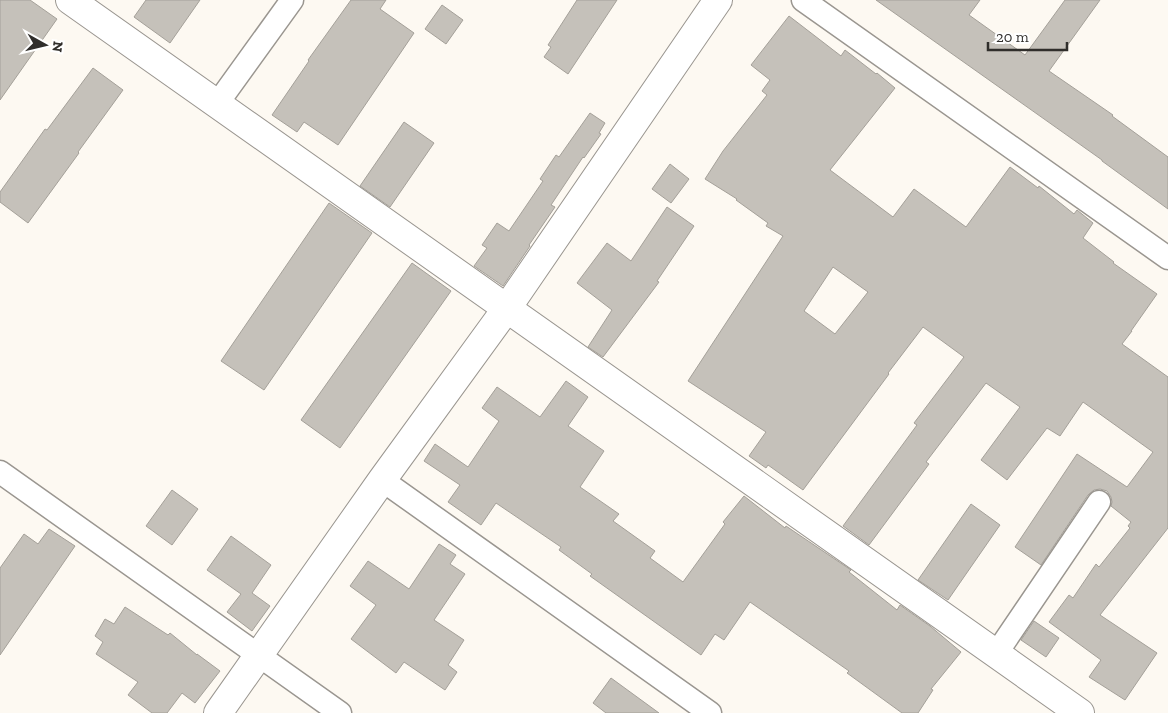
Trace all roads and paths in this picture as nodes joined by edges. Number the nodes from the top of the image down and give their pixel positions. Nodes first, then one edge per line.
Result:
1 (292, 0) edge
2 (718, 0) edge
3 (803, 0) edge
4 (86, 5) edge
5 (217, 104) junction
6 (1168, 258) edge
7 (507, 308) junction
8 (0, 472) edge
9 (382, 480) junction
10 (1099, 502) dead end
11 (996, 654) junction
12 (260, 656) junction
13 (218, 713) edge
14 (340, 713) edge
15 (710, 713) edge
16 (1080, 713) edge

1 - 5 street
2 - 7 street
3 - 6 street
4 - 5 street
5 - 7 street
7 - 9 street
7 - 11 street
8 - 12 street
9 - 12 street
9 - 15 street
10 - 11 street
11 - 16 street
12 - 13 street
12 - 14 street

